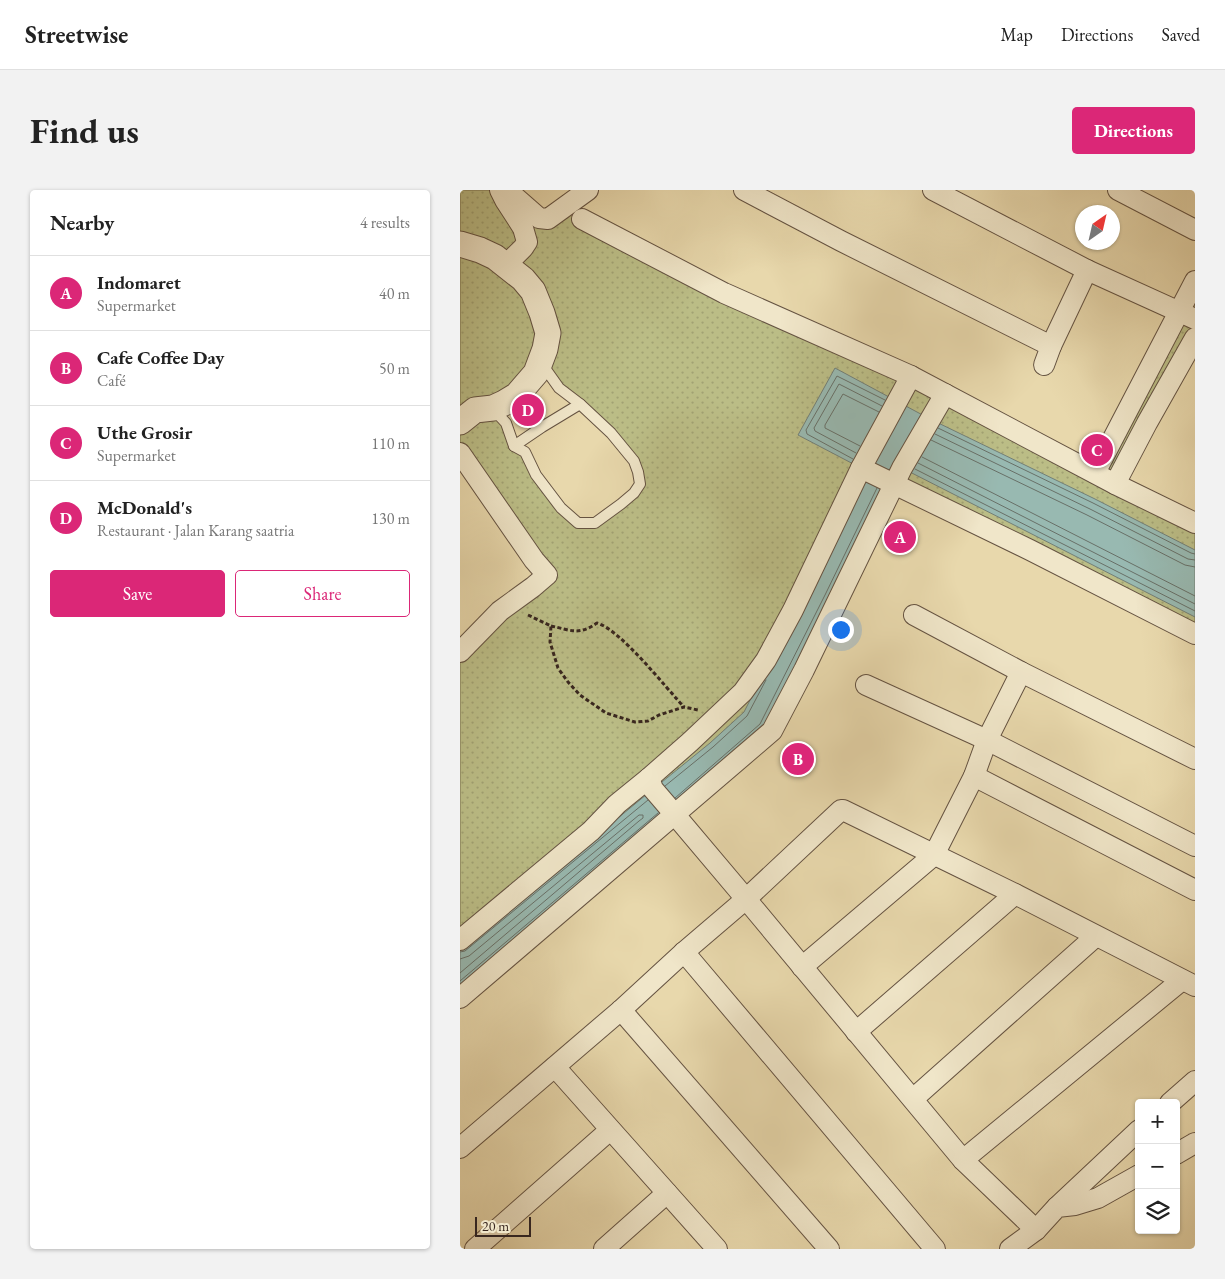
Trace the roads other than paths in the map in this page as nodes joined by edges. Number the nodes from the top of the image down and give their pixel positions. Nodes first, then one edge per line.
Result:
1 (500, 190) edge
2 (507, 190) edge
3 (588, 190) edge
4 (744, 190) edge
5 (933, 190) edge
6 (1118, 190) edge
7 (582, 218) dead end
8 (1195, 230) edge
9 (460, 244) edge
10 (506, 265) junction
11 (1087, 270) junction
12 (1195, 281) edge
13 (1187, 316) edge
14 (1195, 338) edge
15 (1051, 346) junction
16 (541, 363) junction
17 (1044, 365) dead end
18 (912, 376) junction
19 (945, 394) junction
20 (580, 404) junction
21 (493, 408) junction
22 (1129, 409) junction
23 (460, 422) edge
24 (1147, 423) junction
25 (514, 446) junction
26 (460, 453) edge
27 (861, 468) junction
28 (1095, 473) junction
29 (894, 483) junction
30 (1116, 484) junction
31 (1195, 524) edge
32 (914, 615) dead end
33 (1195, 634) edge
34 (460, 652) edge
35 (1021, 672) junction
36 (866, 685) dead end
37 (987, 740) junction
38 (1195, 759) edge
39 (974, 776) junction
40 (649, 778) junction
41 (674, 815) junction
42 (1195, 846) edge
43 (934, 855) junction
44 (1193, 885) edge
45 (1015, 894) junction
46 (746, 899) junction
47 (1096, 936) junction
48 (460, 940) edge
49 (684, 952) junction
50 (802, 967) junction
51 (1189, 983) edge
52 (460, 998) edge
53 (621, 1010) junction
54 (856, 1032) junction
55 (555, 1067) junction
56 (1195, 1080) edge
57 (913, 1099) junction
58 (1174, 1099) edge
59 (610, 1130) junction
60 (1135, 1134) edge
61 (1195, 1143) edge
62 (460, 1148) edge
63 (1180, 1152) edge
64 (963, 1160) junction
65 (1135, 1177) edge
66 (667, 1193) junction
67 (1057, 1207) junction
68 (1036, 1230) junction
69 (475, 1249) edge
70 (604, 1249) edge
71 (717, 1249) edge
72 (830, 1249) edge
73 (935, 1249) edge
74 (1010, 1249) edge

1 - 10 street
2 - 3 street
4 - 15 street
5 - 11 street
6 - 8 street
7 - 18 street
9 - 10 street
10 - 16 street
11 - 13 street
11 - 15 street
12 - 13 street
13 - 22 street
14 - 24 street
15 - 17 street
16 - 20 lane
16 - 21 street
18 - 19 street
18 - 27 street
19 - 28 street
19 - 29 street
20 - 25 lane
20 - 25 lane
21 - 23 street
21 - 25 lane
22 - 24 street
22 - 28 street
24 - 30 street
26 - 34 street
27 - 29 street
27 - 40 street
28 - 30 street
29 - 33 street
29 - 41 street
30 - 31 street
32 - 35 street
35 - 37 street
35 - 38 street
36 - 37 street
37 - 39 street
37 - 42 street
39 - 43 street
39 - 44 street
40 - 41 street
40 - 48 street
41 - 46 street
41 - 52 street
43 - 45 street
43 - 46 street
43 - 50 street
45 - 47 street
45 - 54 street
46 - 49 street
46 - 50 street
47 - 51 street
47 - 57 street
49 - 53 street
49 - 73 street
50 - 54 street
51 - 64 street
53 - 55 street
53 - 72 street
54 - 57 street
55 - 59 street
55 - 62 street
56 - 58 street
57 - 64 street
59 - 66 street
59 - 69 street
60 - 67 street
61 - 63 street
64 - 68 street
65 - 67 street
66 - 70 street
66 - 71 street
67 - 68 street
68 - 74 street

